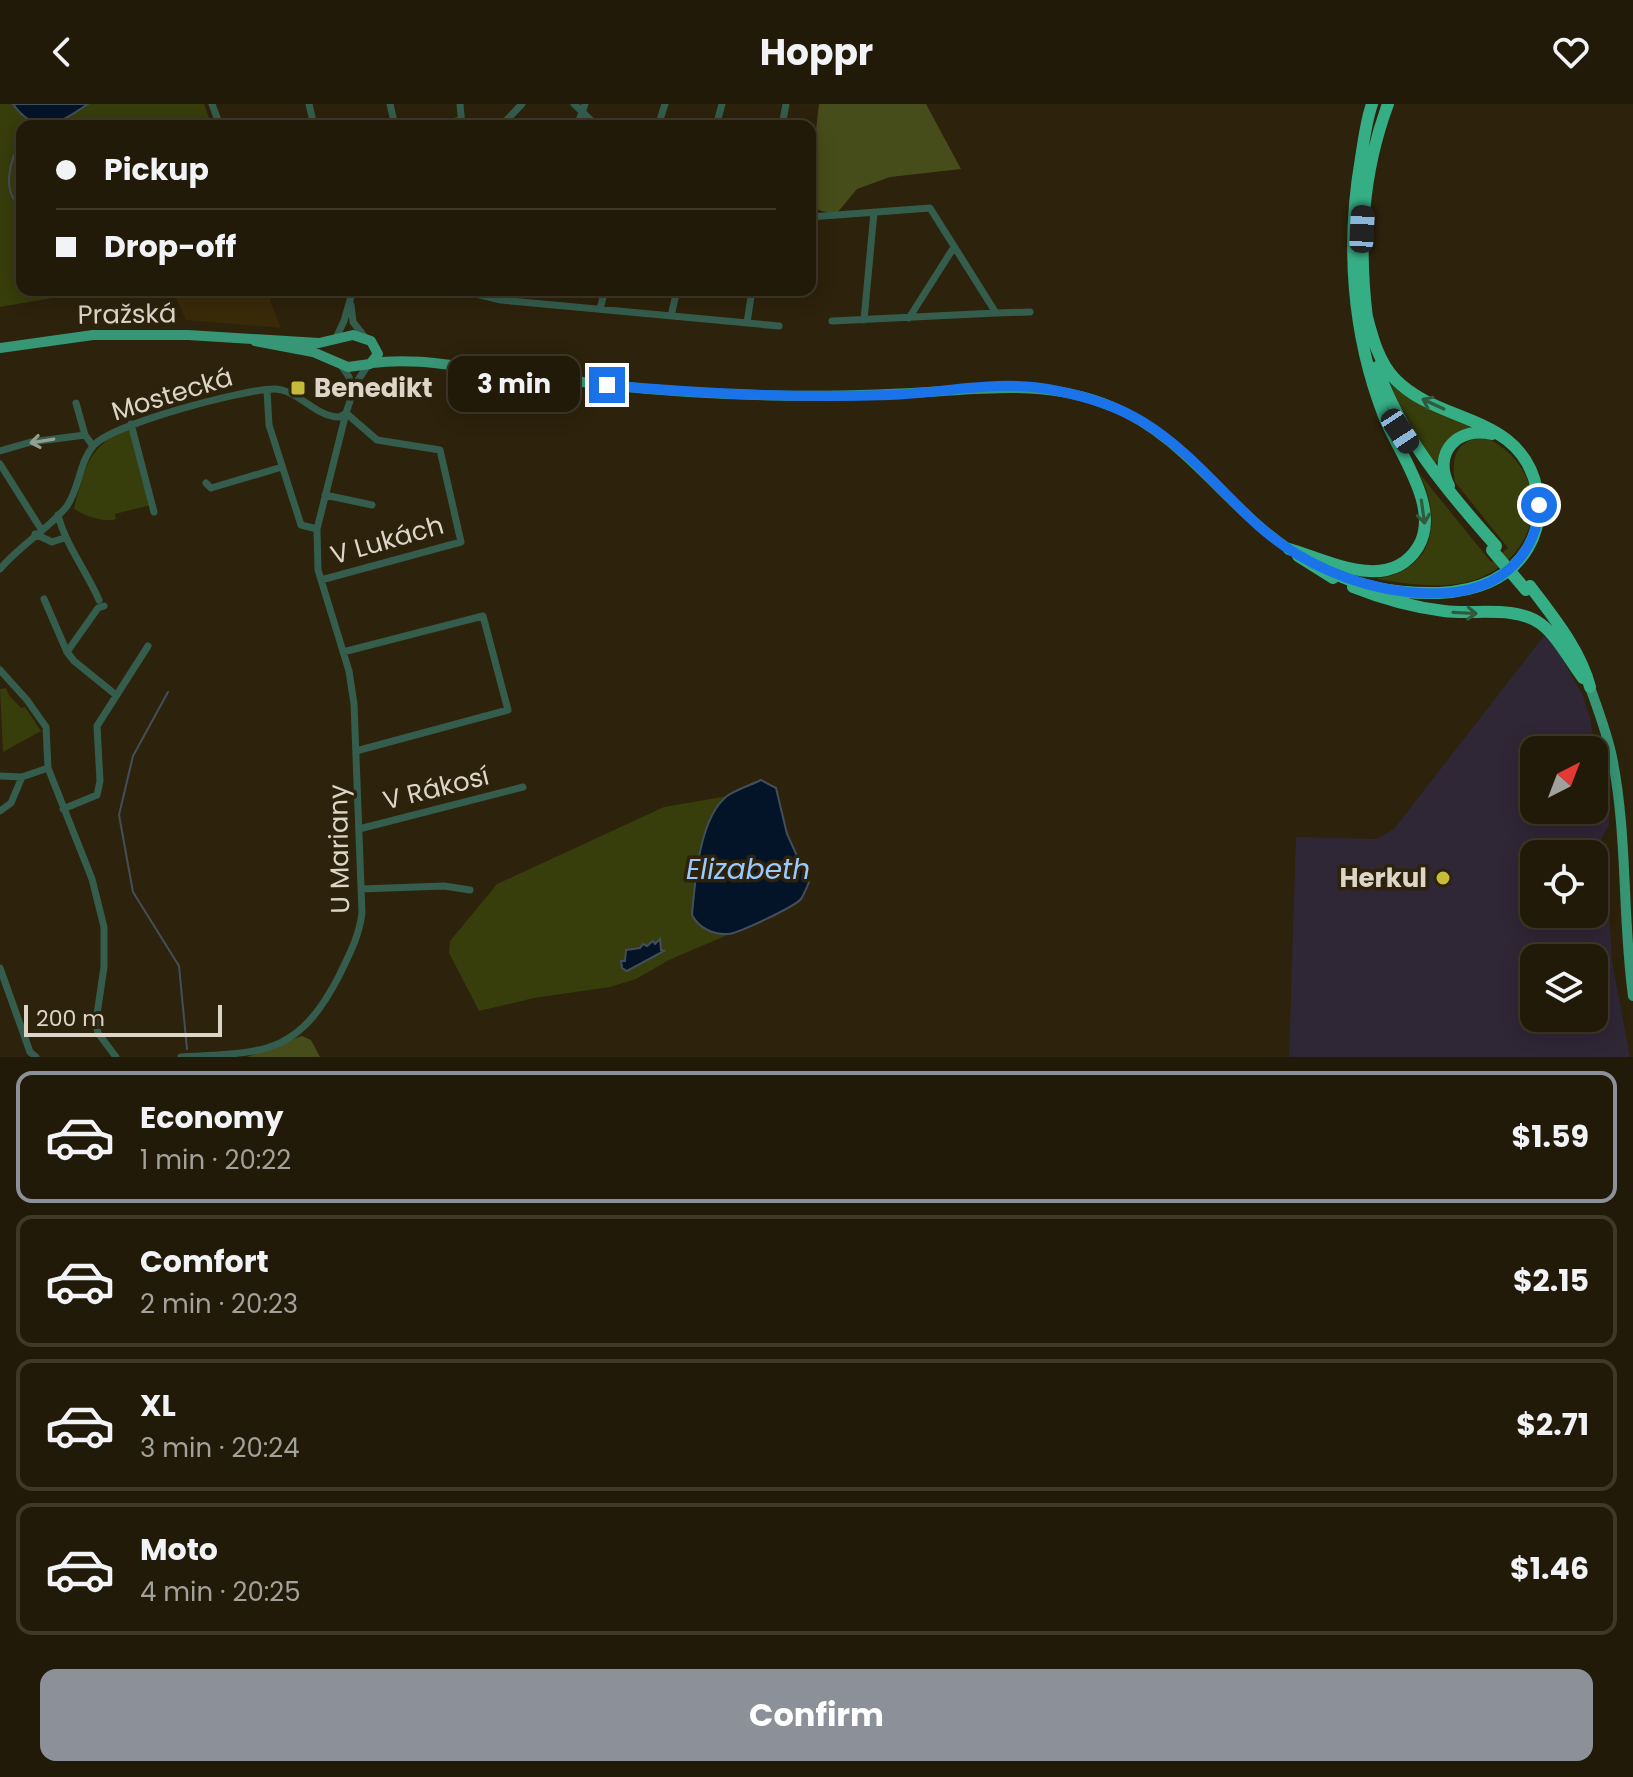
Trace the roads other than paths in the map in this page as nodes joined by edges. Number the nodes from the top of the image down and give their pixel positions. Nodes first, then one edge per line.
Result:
1 (522, 104) edge
2 (574, 104) edge
3 (1374, 104) edge
4 (1389, 104) edge
5 (583, 108) edge
6 (507, 120) edge
7 (874, 212) junction
8 (816, 217) edge
9 (954, 247) junction
10 (352, 296) edge
11 (505, 296) edge
12 (603, 296) edge
13 (676, 296) edge
14 (751, 296) edge
15 (351, 303) junction
16 (600, 309) junction
17 (1030, 312) dead end
18 (996, 313) junction
19 (1366, 313) junction
20 (671, 316) junction
21 (909, 318) junction
22 (864, 320) junction
23 (832, 321) dead end
24 (747, 323) junction
25 (779, 326) dead end
26 (334, 340) junction
27 (255, 341) junction
28 (371, 342) junction
29 (0, 348) edge
30 (409, 360) junction
31 (337, 362) junction
32 (370, 364) junction
33 (1373, 378) junction
34 (267, 390) junction
35 (352, 392) junction
36 (76, 403) dead end
37 (346, 413) junction
38 (131, 424) junction
39 (85, 435) junction
40 (1503, 437) junction
41 (93, 446) junction
42 (0, 451) edge
43 (0, 464) edge
44 (282, 467) junction
45 (206, 483) dead end
46 (325, 495) junction
47 (372, 505) dead end
48 (154, 512) dead end
49 (58, 515) junction
50 (317, 529) junction
51 (38, 532) junction
52 (64, 538) junction
53 (1494, 548) junction
54 (1289, 549) junction
55 (12, 555) junction
56 (0, 557) edge
57 (0, 569) edge
58 (321, 580) junction
59 (44, 599) dead end
60 (148, 646) dead end
61 (67, 652) junction
62 (343, 652) junction
63 (0, 670) edge
64 (1586, 682) junction
65 (116, 695) junction
66 (356, 751) junction
67 (48, 768) junction
68 (0, 776) edge
69 (22, 777) junction
70 (523, 787) dead end
71 (63, 809) junction
72 (0, 811) edge
73 (359, 829) junction
74 (361, 889) junction
75 (470, 890) dead end
76 (0, 968) edge
77 (3, 985) edge
78 (1633, 996) edge
79 (33, 1054) edge
80 (21, 1057) edge
81 (116, 1057) edge
82 (181, 1057) edge

1 - 6 street
2 - 5 street
3 - 33 highway
4 - 19 highway
7 - 8 street
7 - 9 street
7 - 22 street
9 - 18 street
9 - 21 street
10 - 15 street
11 - 16 street
12 - 16 street
13 - 20 street
14 - 24 street
15 - 26 street
15 - 28 street
16 - 20 street
17 - 18 street
18 - 21 street
40 -> 19 highway
19 - 53 highway
20 - 24 street
21 - 22 street
22 - 23 street
24 - 25 street
26 - 27 main road, Pražská
26 - 28 main road, Pražská
26 - 31 main road
27 - 29 main road, Pražská
27 - 31 main road, Pražská
28 - 30 main road, Pražská
28 - 32 main road
30 - 32 main road, Pražská
30 - 54 main road
31 - 32 main road, Pražská
31 - 35 street
32 - 35 street
33 - 53 highway
33 -> 54 highway
34 - 37 street, Mostecká
34 - 38 street, Mostecká
34 - 44 street
35 - 37 street
36 - 39 street
37 - 46 street, U Mariany
37 - 58 street, V Lukách
38 - 41 street, Mostecká
38 - 48 street
39 - 41 street
39 -> 42 street
40 - 53 highway
40 - 54 highway
41 - 49 street, Mostecká
43 - 51 street
44 - 45 street
44 - 50 street
46 - 47 street
46 - 50 street, U Mariany
49 - 51 street, Mostecká
49 - 52 street
50 - 58 street, U Mariany
51 - 52 street
51 - 55 street, Mostecká
52 - 61 street
53 - 64 highway, bridge
54 -> 64 highway
55 - 56 street
55 - 57 street, Mostecká
58 - 62 street, U Mariany
59 - 61 street
60 - 65 street
61 - 65 street
62 - 66 street, U Mariany
62 - 66 street
63 - 67 street
64 - 78 main road
65 - 71 street
66 - 73 street, U Mariany
67 - 69 street
67 - 71 street
68 - 69 street
69 - 72 street
70 - 73 street, V Rákosí
71 - 81 street
73 - 74 street, U Mariany
74 - 75 street
74 - 82 street, U Mariany
76 - 77 street
77 - 79 street
79 - 80 street

